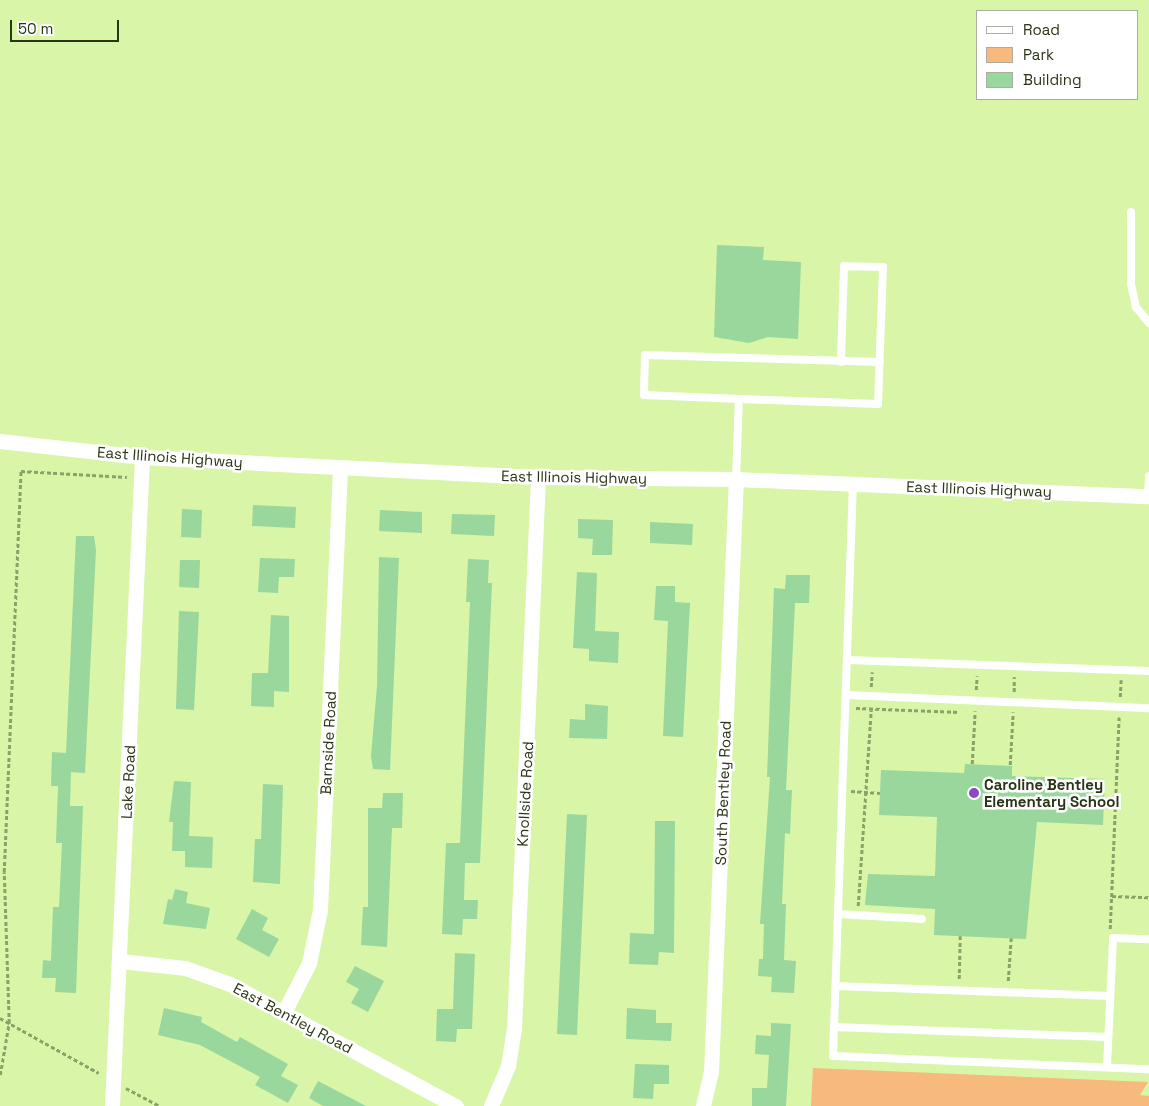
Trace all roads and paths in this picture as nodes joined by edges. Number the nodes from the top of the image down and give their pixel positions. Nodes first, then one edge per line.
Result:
1 (1131, 212) dead end
2 (1149, 322) edge
3 (841, 362) junction
4 (880, 362) junction
5 (739, 399) junction
6 (0, 441) edge
7 (142, 457) junction
8 (340, 467) junction
9 (1149, 476) edge
10 (141, 477) junction
11 (538, 477) junction
12 (736, 479) junction
13 (853, 484) junction
14 (1149, 496) edge
15 (848, 660) junction
16 (872, 660) junction
17 (977, 664) junction
18 (1015, 666) junction
19 (1122, 670) junction
20 (1149, 671) edge
21 (848, 695) junction
22 (871, 696) junction
23 (975, 700) junction
24 (1013, 702) junction
25 (1120, 706) junction
26 (1149, 708) edge
27 (972, 764) dead end
28 (1010, 765) dead end
29 (844, 791) junction
30 (866, 792) junction
31 (880, 793) dead end
32 (1104, 802) dead end
33 (1116, 803) junction
34 (1112, 896) junction
35 (1149, 898) edge
36 (839, 914) junction
37 (858, 914) junction
38 (922, 919) dead end
39 (960, 936) dead end
40 (1011, 938) dead end
41 (1113, 938) junction
42 (1149, 939) edge
43 (120, 961) junction
44 (836, 986) junction
45 (958, 990) junction
46 (1008, 992) junction
47 (1110, 996) junction
48 (284, 1012) junction
49 (0, 1018) edge
50 (9, 1023) junction
51 (834, 1027) junction
52 (1108, 1037) junction
53 (1106, 1067) junction
54 (1149, 1069) edge
55 (0, 1075) edge
56 (114, 1082) junction
57 (112, 1106) edge
58 (160, 1106) edge
59 (456, 1106) edge
60 (491, 1106) edge
61 (703, 1106) edge

1 - 2 lane
3 - 4 lane
3 - 4 lane
3 - 5 lane
4 - 5 lane
5 - 12 lane
6 - 7 street, East Illinois Highway
7 - 8 street, East Illinois Highway
7 - 10 street, Lake Road
8 - 11 street, East Illinois Highway
8 - 48 street, Barnside Road
9 - 14 lane
10 - 43 street, Lake Road
10 - 50 path
11 - 12 street, East Illinois Highway
11 - 60 street, Knollside Road
12 - 13 street, East Illinois Highway
12 - 61 street, South Bentley Road
13 - 14 street, East Illinois Highway
13 - 15 lane
15 - 16 lane
15 - 21 lane
16 - 17 lane
16 - 22 path
17 - 18 lane
17 - 23 path
18 - 19 lane
18 - 24 path
19 - 20 lane
19 - 25 path
21 - 22 lane
21 - 29 lane
22 - 23 lane
22 - 30 path
23 - 24 lane
23 - 27 path
24 - 25 lane
24 - 28 path
25 - 26 lane
25 - 33 path
29 - 30 path
29 - 36 lane
30 - 31 path
30 - 37 path
32 - 33 path
33 - 34 path
34 - 35 path
34 - 41 path
36 - 37 lane
36 - 44 lane
37 - 38 lane
39 - 45 path
40 - 46 path
41 - 42 lane
41 - 47 lane
43 - 48 street, East Bentley Road
43 - 56 street, Lake Road
44 - 45 lane
44 - 51 lane
45 - 46 lane
46 - 47 lane
47 - 52 lane
48 - 59 street, East Bentley Road
49 - 50 path
50 - 55 path
50 - 56 path
51 - 52 lane
51 - 53 lane
52 - 53 lane
53 - 54 lane
56 - 57 street, Lake Road
56 - 58 path

